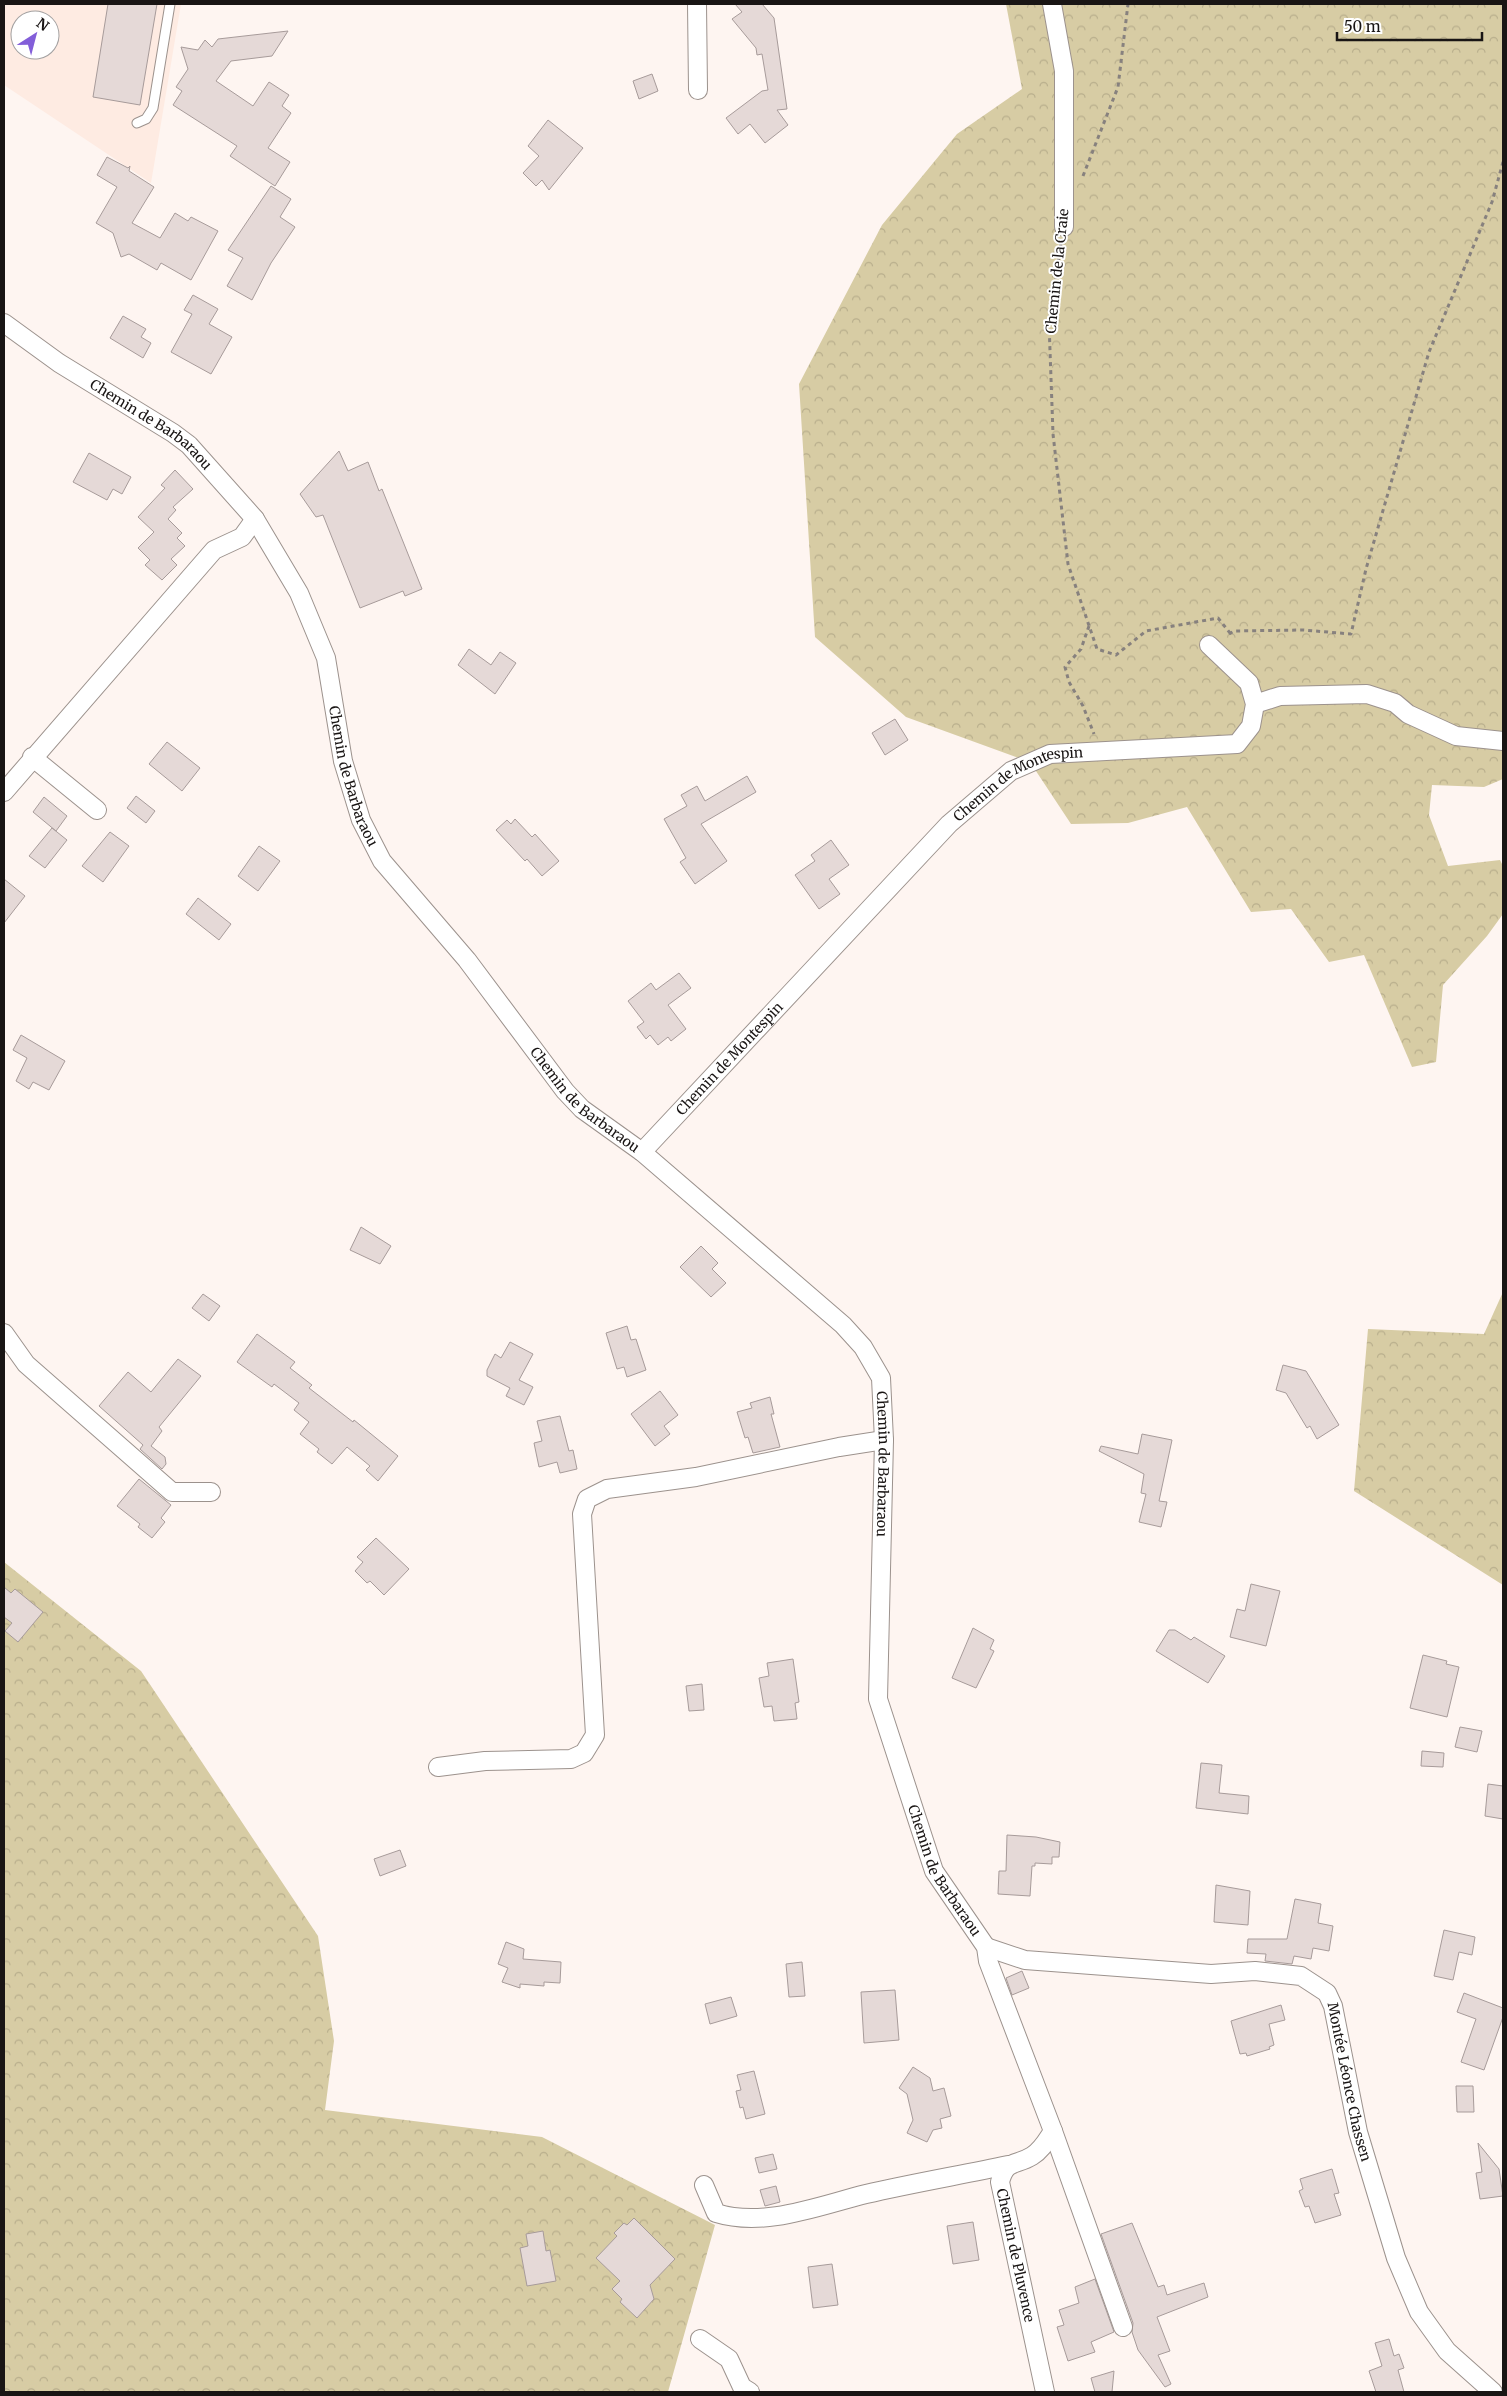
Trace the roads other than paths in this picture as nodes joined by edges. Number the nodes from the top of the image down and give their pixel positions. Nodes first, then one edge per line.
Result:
1 (170, 4) edge
2 (697, 4) edge
3 (1052, 4) edge
4 (698, 90) dead end
5 (137, 123) dead end
6 (1064, 227) road end
7 (4, 323) edge
8 (255, 519) junction
9 (1208, 645) road end
10 (1255, 704) junction
11 (1503, 740) edge
12 (32, 757) junction
13 (4, 792) edge
14 (96, 810) dead end
15 (642, 1152) junction
16 (4, 1333) edge
17 (884, 1440) junction
18 (211, 1492) dead end
19 (438, 1767) dead end
20 (986, 1947) junction
21 (1053, 2131) junction
22 (1008, 2165) junction
23 (704, 2185) dead end
24 (1123, 2327) dead end
25 (700, 2339) dead end
26 (750, 2392) edge
27 (1045, 2392) edge
28 (1493, 2392) edge

1 - 5 lane
2 - 4 street
3 - 6 street, Chemin de la Craie
7 - 8 street, Chemin de Barbaraou
8 - 12 street
8 - 15 street, Chemin de Barbaraou
9 - 10 street
10 - 11 street
10 - 15 street, Chemin de Montespin
12 - 13 street
12 - 14 street
15 - 17 street, Chemin de Barbaraou
16 - 18 street
17 - 19 street
17 - 20 street, Chemin de Barbaraou
20 - 21 street
20 - 28 street, Montée Léonce Chassen
21 - 22 street
21 - 24 street
22 - 23 street
22 - 27 street, Chemin de Pluvence
25 - 26 street

